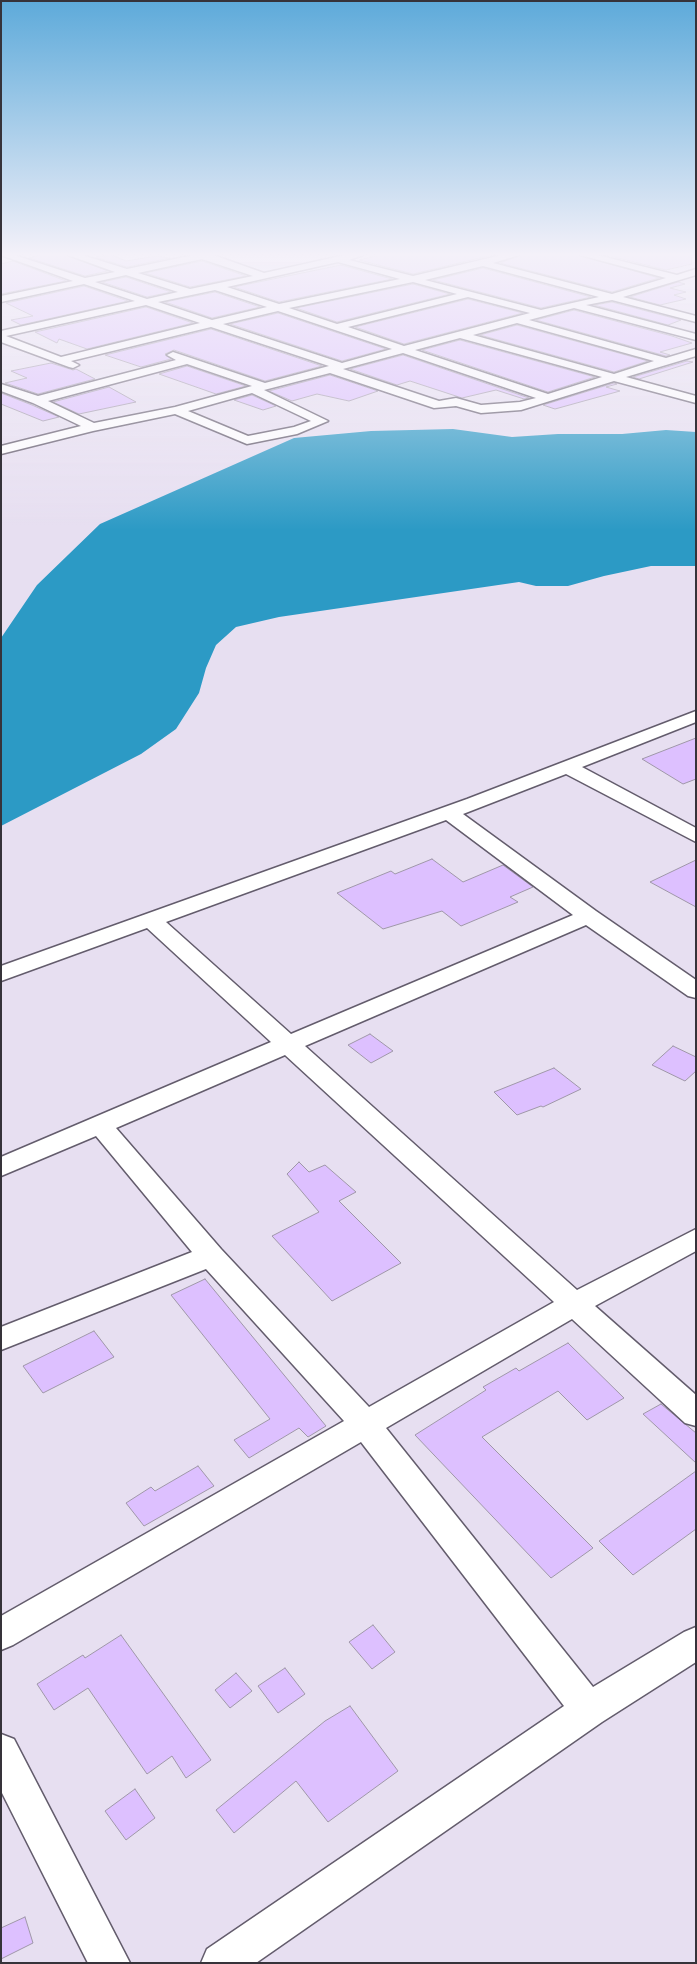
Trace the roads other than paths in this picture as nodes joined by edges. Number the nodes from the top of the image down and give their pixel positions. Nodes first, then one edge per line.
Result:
1 (24, 347) edge
2 (119, 347) edge
3 (153, 347) edge
4 (277, 347) edge
5 (393, 347) edge
6 (416, 347) edge
7 (503, 347) edge
8 (615, 347) edge
9 (403, 350) junction
10 (692, 355) edge
11 (60, 360) junction
12 (188, 360) junction
13 (666, 361) junction
14 (336, 368) junction
15 (613, 378) junction
16 (109, 380) junction
17 (1, 387) edge
18 (260, 388) junction
19 (33, 398) junction
20 (548, 398) junction
21 (696, 400) edge
22 (10, 402) dead end
23 (176, 410) junction
24 (93, 427) junction
25 (1, 450) edge
26 (696, 716) edge
27 (567, 767) junction
28 (448, 812) junction
29 (696, 836) edge
30 (588, 916) junction
31 (152, 921) junction
32 (1, 974) edge
33 (696, 991) edge
34 (289, 1044) junction
35 (100, 1125) junction
36 (1, 1167) edge
37 (696, 1239) edge
38 (211, 1256) junction
39 (576, 1303) junction
40 (1, 1339) edge
41 (696, 1414) edge
42 (366, 1425) junction
43 (1, 1634) edge
44 (696, 1643) edge
45 (589, 1710) junction
46 (1, 1752) edge
47 (110, 1963) edge
48 (221, 1963) edge

1 - 11 street
2 - 11 street
3 - 12 street
4 - 14 street
5 - 9 street
6 - 9 street
7 - 15 street
8 - 13 street
9 - 14 street
9 - 20 street
10 - 13 street
11 - 16 street
12 - 16 street
12 - 18 street
13 - 15 street
14 - 18 street
14 - 20 street
15 - 20 street
15 - 21 street
16 - 19 street
17 - 19 street
18 - 23 street
18 - 23 street
19 - 22 street
19 - 24 street
23 - 24 street
24 - 25 street
26 - 27 street
27 - 28 street
27 - 29 street
28 - 30 street
28 - 31 street
30 - 33 street
30 - 34 street
31 - 32 street
31 - 34 street
34 - 35 street
34 - 39 street
35 - 36 street
35 - 38 street
37 - 39 street
38 - 40 street
38 - 42 street
39 - 41 street
39 - 42 street
42 - 43 street
42 - 45 street
44 - 45 street
45 - 48 street
46 - 47 street

